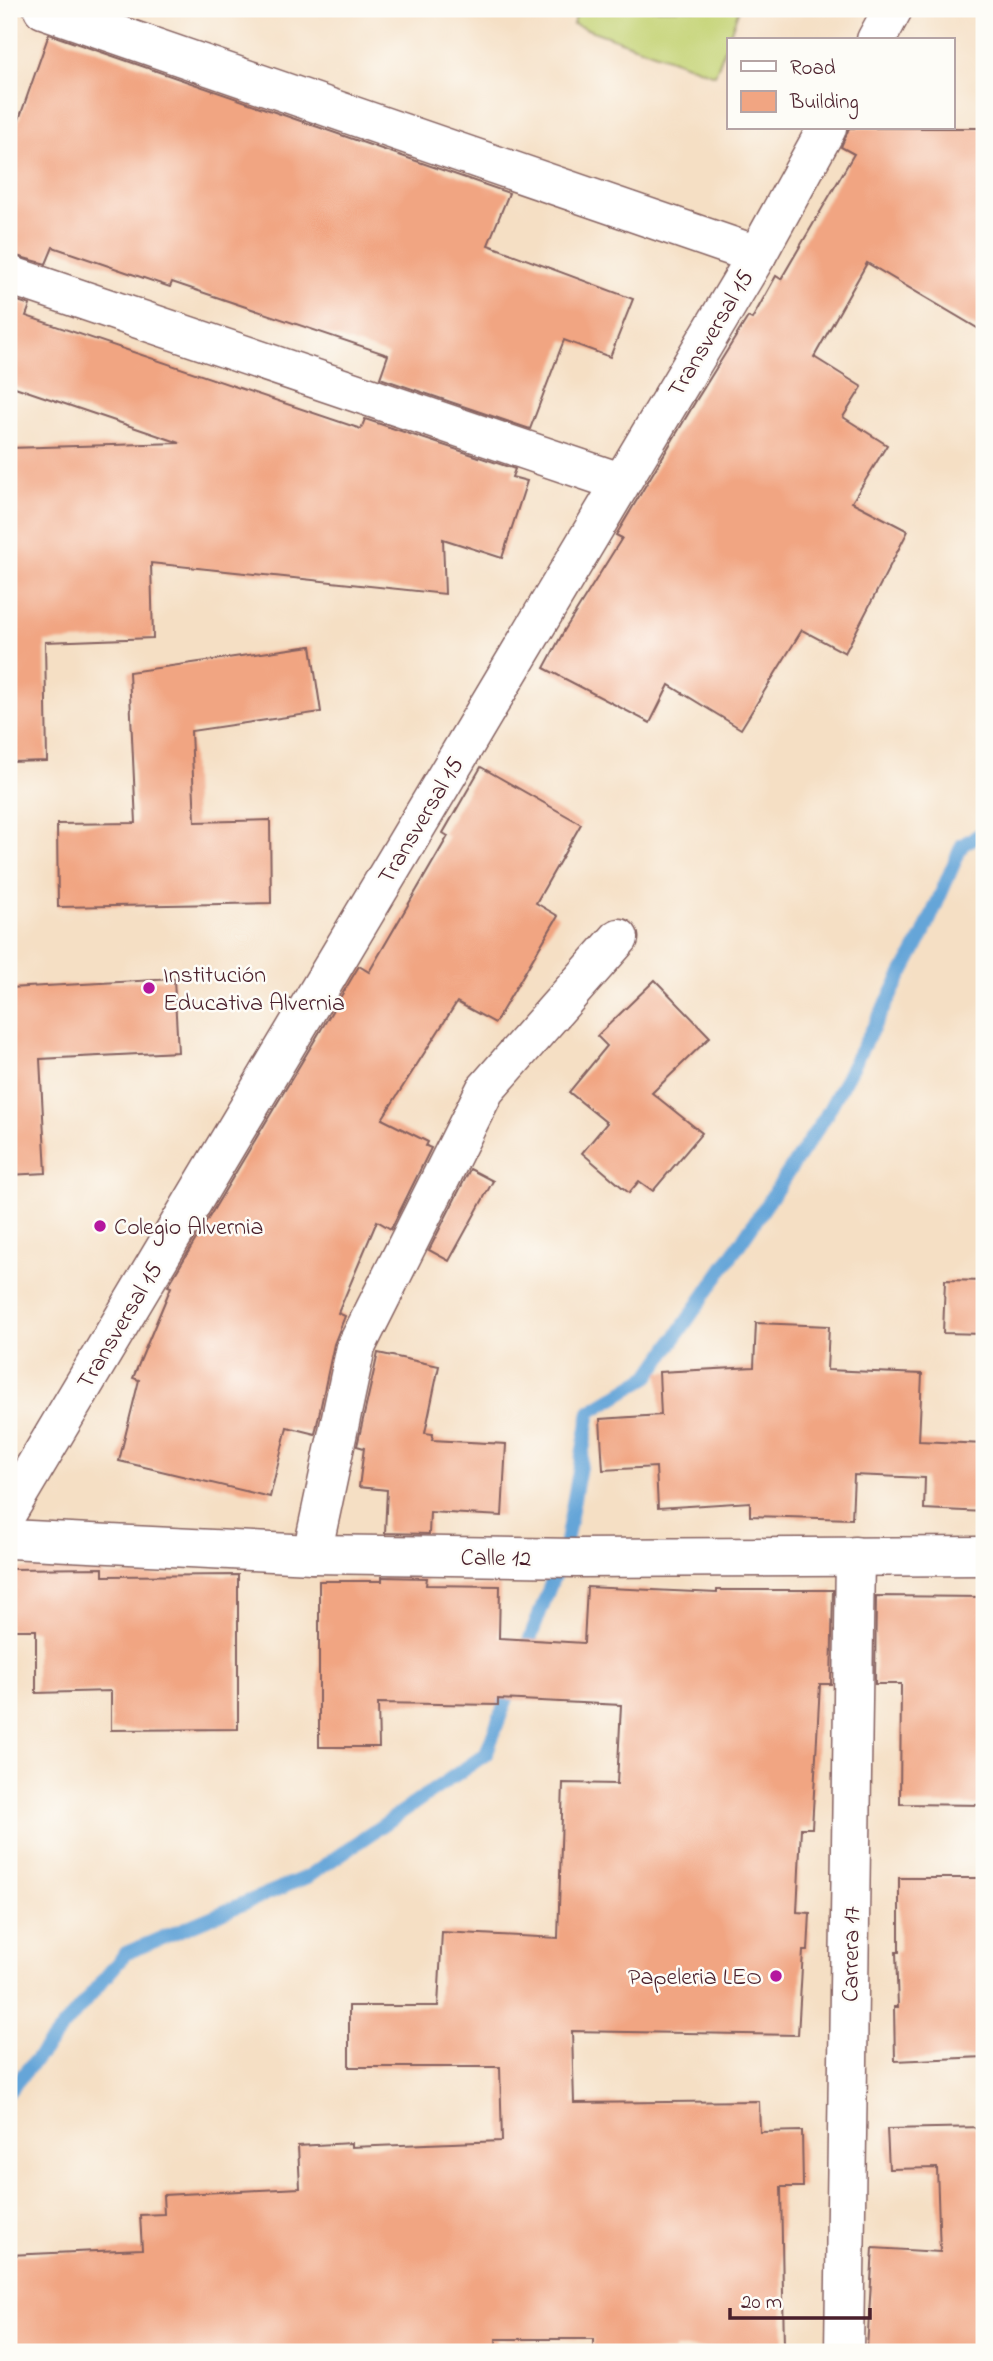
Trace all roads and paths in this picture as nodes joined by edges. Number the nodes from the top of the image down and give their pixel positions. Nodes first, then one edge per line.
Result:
1 (43, 9) edge
2 (893, 9) edge
3 (877, 38) edge
4 (826, 130) edge
5 (757, 255) junction
6 (9, 275) edge
7 (620, 482) junction
8 (619, 938) dead end
9 (9, 1510) edge
10 (9, 1539) edge
11 (312, 1554) junction
12 (855, 1556) junction
13 (984, 1556) edge
14 (844, 2352) edge

1 - 5 street
2 - 3 street
4 - 5 street, Transversal 15
5 - 7 street, Transversal 15
6 - 7 street
7 - 9 street, Transversal 15
8 - 11 street
10 - 11 street, Calle 12
11 - 12 street, Calle 12
12 - 13 street, Calle 12
12 - 14 street, Carrera 17

